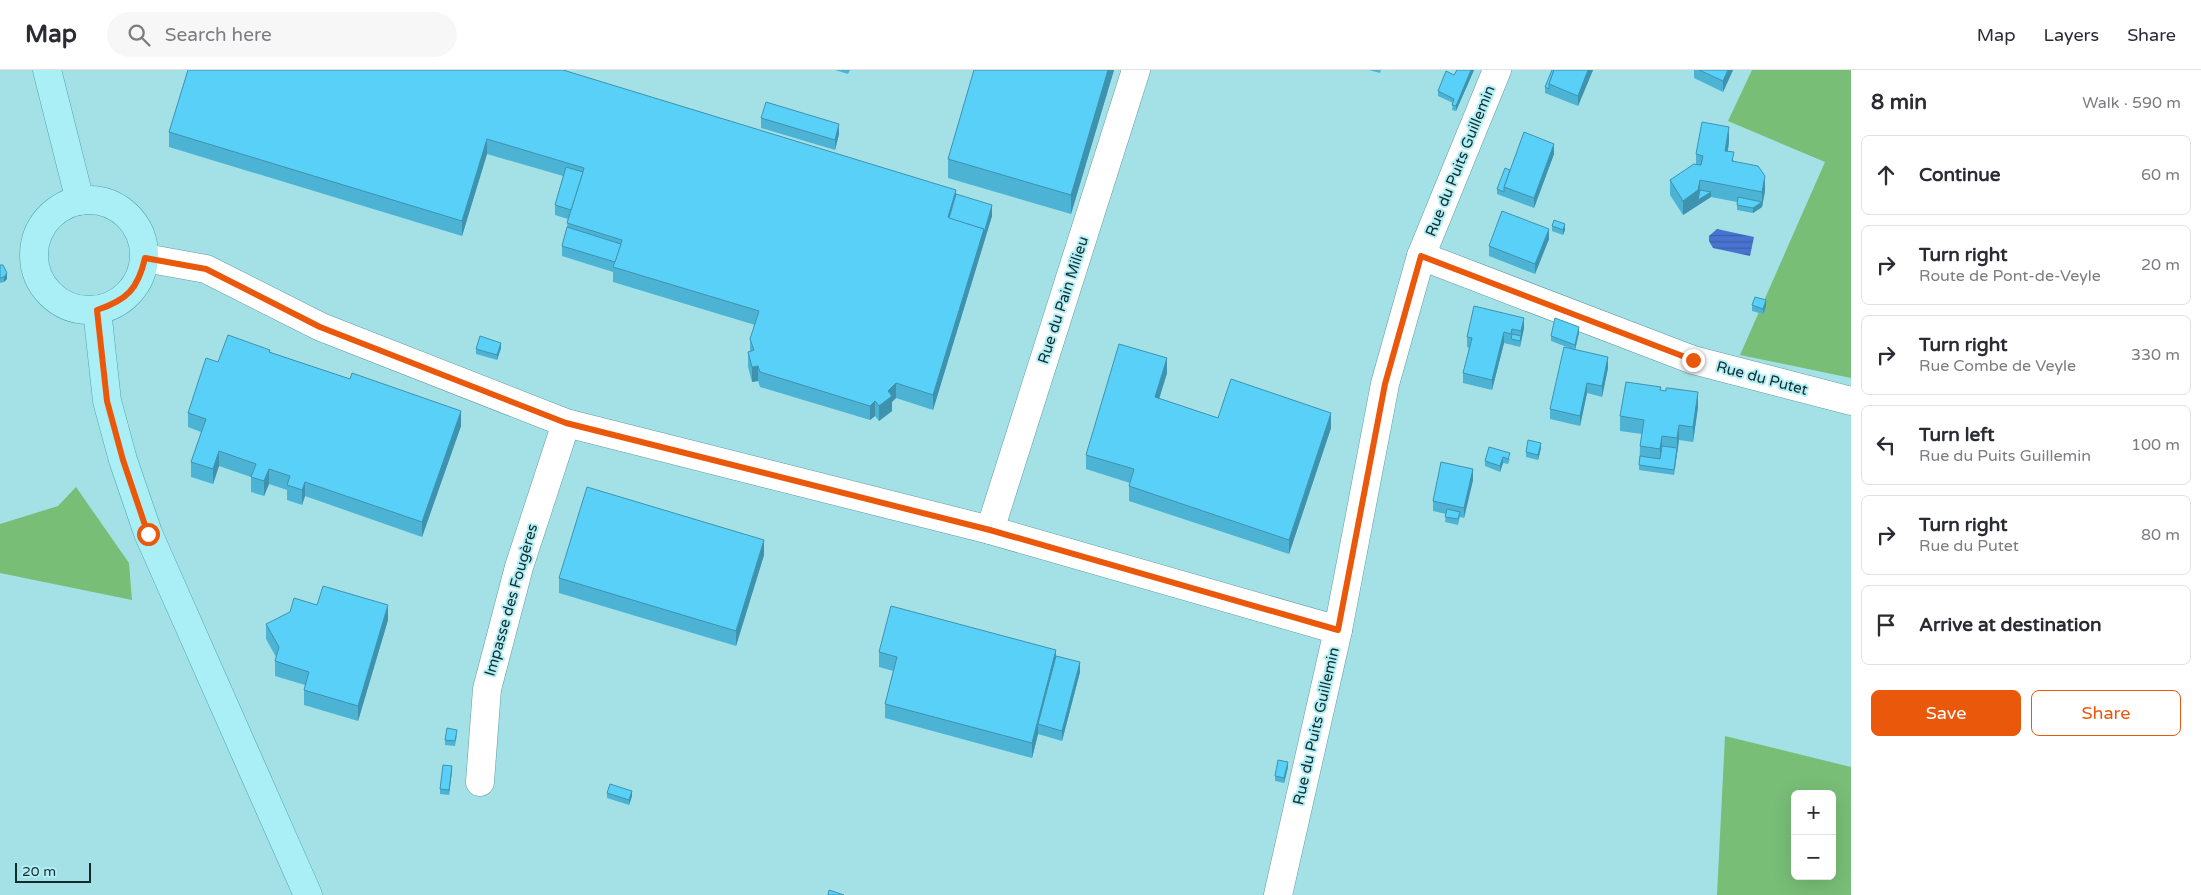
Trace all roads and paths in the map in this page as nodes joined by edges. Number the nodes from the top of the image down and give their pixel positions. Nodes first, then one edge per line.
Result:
1 (48, 70) edge
2 (1136, 70) edge
3 (1497, 70) edge
4 (80, 201) junction
5 (1421, 256) junction
6 (145, 258) junction
7 (97, 310) junction
8 (1851, 401) edge
9 (566, 423) junction
10 (990, 530) junction
11 (1338, 630) junction
12 (480, 782) dead end
13 (308, 895) edge
14 (1278, 895) edge

1 - 4 main road
2 - 10 street, Rue du Pain Milieu
3 - 5 street, Rue du Puits Guillemin
4 - 6 main road
4 - 7 main road
5 - 8 street, Rue du Putet
5 - 11 street, Rue du Puits Guillemin
6 - 7 main road
6 - 9 street
7 - 13 main road
9 - 10 street
9 - 12 street, Impasse des Fougères
10 - 11 street
11 - 14 street, Rue du Puits Guillemin

